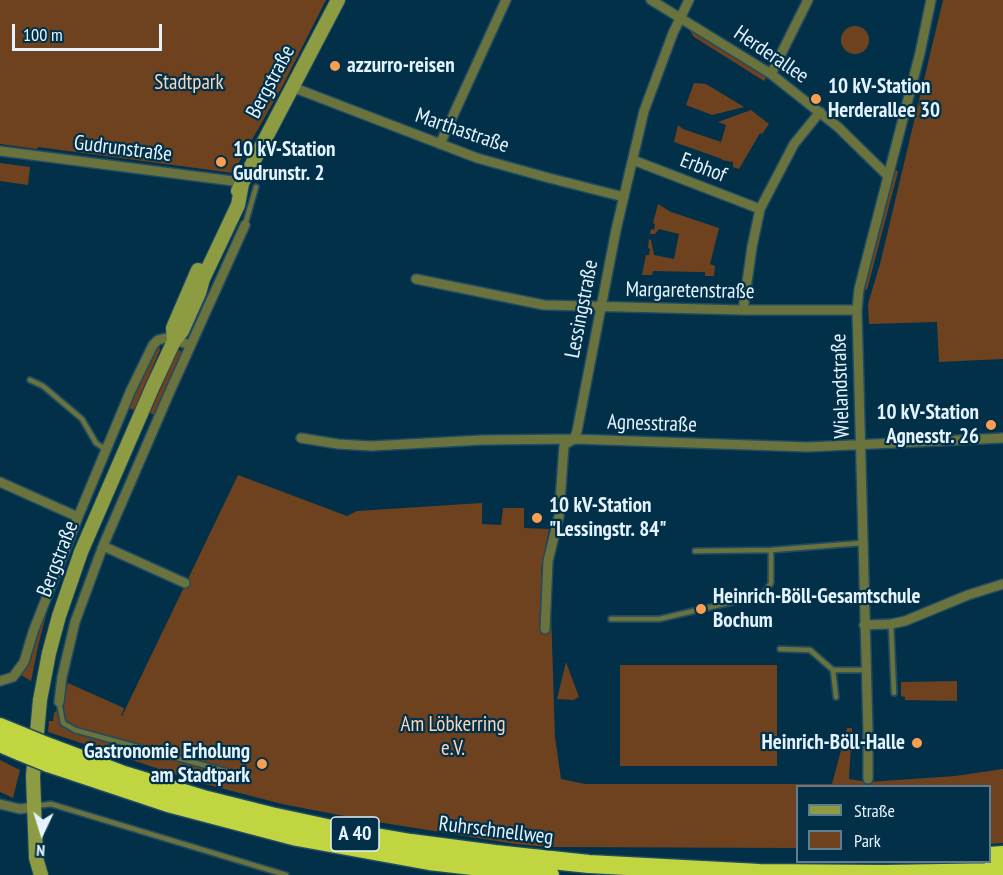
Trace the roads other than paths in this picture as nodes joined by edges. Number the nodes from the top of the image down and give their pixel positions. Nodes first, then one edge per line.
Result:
1 (338, 0) edge
2 (506, 0) edge
3 (651, 0) edge
4 (689, 0) edge
5 (808, 0) edge
6 (931, 0) edge
7 (681, 18) junction
8 (771, 74) junction
9 (292, 87) junction
10 (820, 112) junction
11 (440, 144) junction
12 (0, 151) edge
13 (633, 160) junction
14 (888, 176) junction
15 (249, 186) junction
16 (624, 196) junction
17 (760, 209) junction
18 (245, 225) joint
19 (416, 279) dead end
20 (601, 307) junction
21 (743, 310) junction
22 (857, 310) junction
23 (174, 341) junction
24 (191, 345) junction
25 (30, 380) dead end
26 (301, 438) dead end
27 (1003, 438) edge
28 (574, 439) junction
29 (861, 446) junction
30 (106, 450) junction
31 (0, 482) edge
32 (78, 517) junction
33 (862, 543) junction
34 (103, 546) junction
35 (771, 550) junction
36 (695, 551) dead end
37 (185, 583) dead end
38 (1003, 584) edge
39 (611, 619) dead end
40 (891, 624) junction
41 (864, 625) junction
42 (545, 629) dead end
43 (780, 649) dead end
44 (833, 670) junction
45 (865, 670) junction
46 (0, 681) edge
47 (894, 693) dead end
48 (836, 697) dead end
49 (59, 702) joint
50 (0, 727) edge
51 (0, 743) edge
52 (21, 744) junction
53 (49, 755) junction
54 (247, 777) dead end
55 (868, 779) dead end
56 (0, 804) edge
57 (34, 807) junction
58 (36, 858) junction
59 (904, 863) edge
60 (1003, 872) edge
61 (833, 874) edge
62 (33, 875) edge
63 (41, 875) edge
64 (286, 875) edge
65 (550, 875) edge

1 - 9 street, Bergstraße
2 - 11 street
3 - 7 street, Herderallee
4 - 7 street, Lessingstraße
5 - 8 street
6 - 14 street, Wielandstraße
7 - 8 street, Herderallee
7 - 13 street, Lessingstraße
8 - 10 street, Herderallee
9 - 11 street, Marthastraße
9 - 15 street, Bergstraße
10 - 14 street, Herderallee
10 - 17 street
11 - 16 street, Marthastraße
12 - 15 street, Gudrunstraße
13 - 16 street, Lessingstraße
13 - 17 street, Erbhof
14 - 22 street, Wielandstraße
15 - 18 lane
15 - 23 street, Bergstraße
16 - 20 street, Lessingstraße
17 - 21 street
18 - 24 street, Bergstraße
19 - 20 street, Margaretenstraße
20 - 21 street, Margaretenstraße
20 - 28 street, Lessingstraße
21 - 22 street, Margaretenstraße
22 - 29 street, Wielandstraße
23 - 24 street
23 - 30 street, Bergstraße
23 - 57 street, Bergstraße
24 - 34 street, Bergstraße
25 - 30 lane
26 - 28 street, Agnesstraße
27 - 29 street, Agnesstraße
28 - 29 street, Agnesstraße
28 - 42 street, Lessingstraße
29 - 33 street, Wielandstraße
30 - 32 street, Bergstraße
31 - 32 street
32 - 46 street, Bergstraße
33 - 35 lane
33 - 41 street, Wielandstraße
34 - 37 street, Bergstraße
34 - 49 street, Bergstraße
35 - 36 lane
35 - 39 lane
38 - 40 street
40 - 41 street
40 - 47 lane
41 - 45 street, Wielandstraße
43 - 44 lane
44 - 45 lane
44 - 48 lane
45 - 55 street, Wielandstraße
49 - 54 lane, Bergstraße
50 - 52 highway, Ruhrschnellweg / A 40
51 - 52 highway, Ruhrschnellweg / A 40
52 - 53 highway, Ruhrschnellweg / A 40, bridge
53 - 61 highway, Ruhrschnellweg / A 40
53 - 65 highway, Ruhrschnellweg / A 40
56 - 57 street
57 - 58 street, Bergstraße
57 - 64 lane
58 - 62 street, Bergstraße
58 - 63 street, Bergstraße
59 - 61 highway
60 - 61 highway, Ruhrschnellweg / A 40

